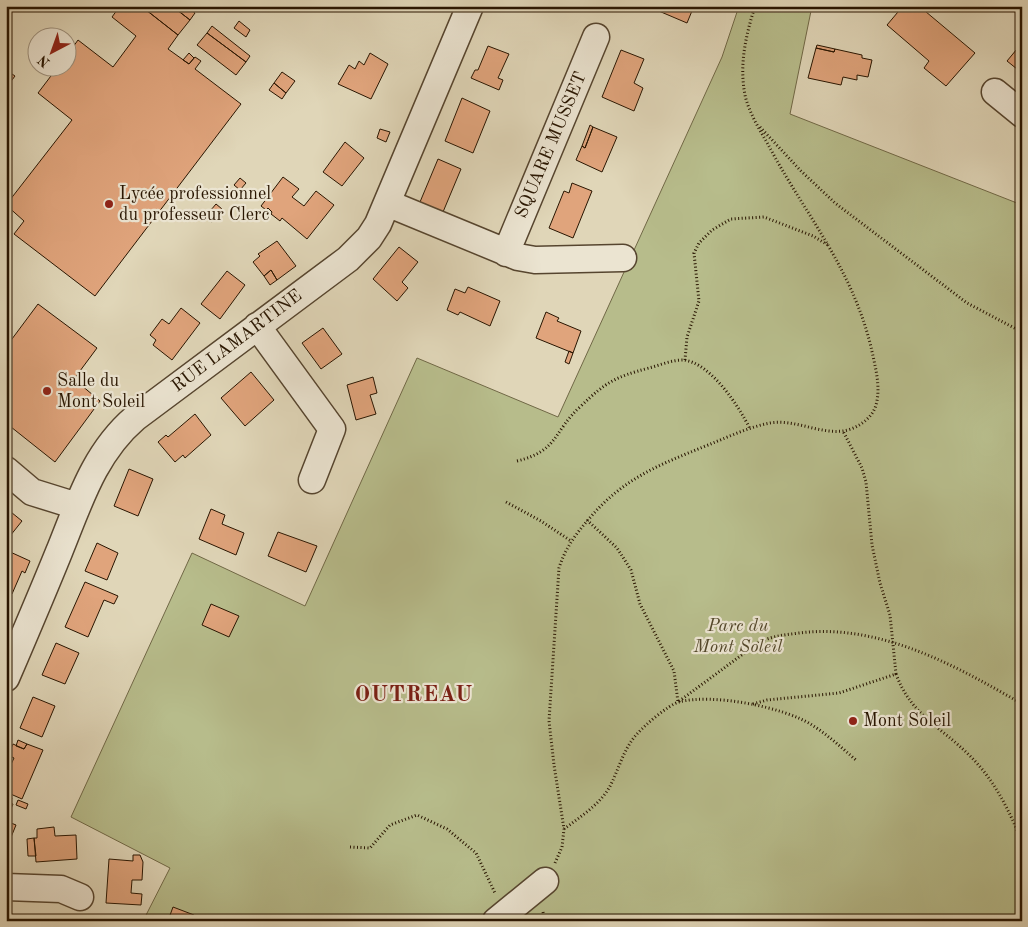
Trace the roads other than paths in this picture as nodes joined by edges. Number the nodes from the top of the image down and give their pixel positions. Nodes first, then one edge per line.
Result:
1 (470, 6) edge
2 (596, 37) dead end
3 (995, 92) dead end
4 (1022, 114) edge
5 (387, 203) junction
6 (506, 253) junction
7 (623, 258) dead end
8 (256, 326) junction
9 (6, 470) edge
10 (312, 480) dead end
11 (78, 506) junction
12 (6, 678) edge
13 (545, 882) road end
14 (6, 887) edge
15 (80, 896) dead end
16 (501, 917) edge

1 - 5 street, RUE LAMARTINE
2 - 6 street, SQUARE MUSSET
3 - 4 street
5 - 6 street
5 - 8 street, RUE LAMARTINE
6 - 7 street
8 - 10 street
8 - 11 street, RUE LAMARTINE
9 - 11 street
11 - 12 street, RUE LAMARTINE
13 - 16 street
14 - 15 street

